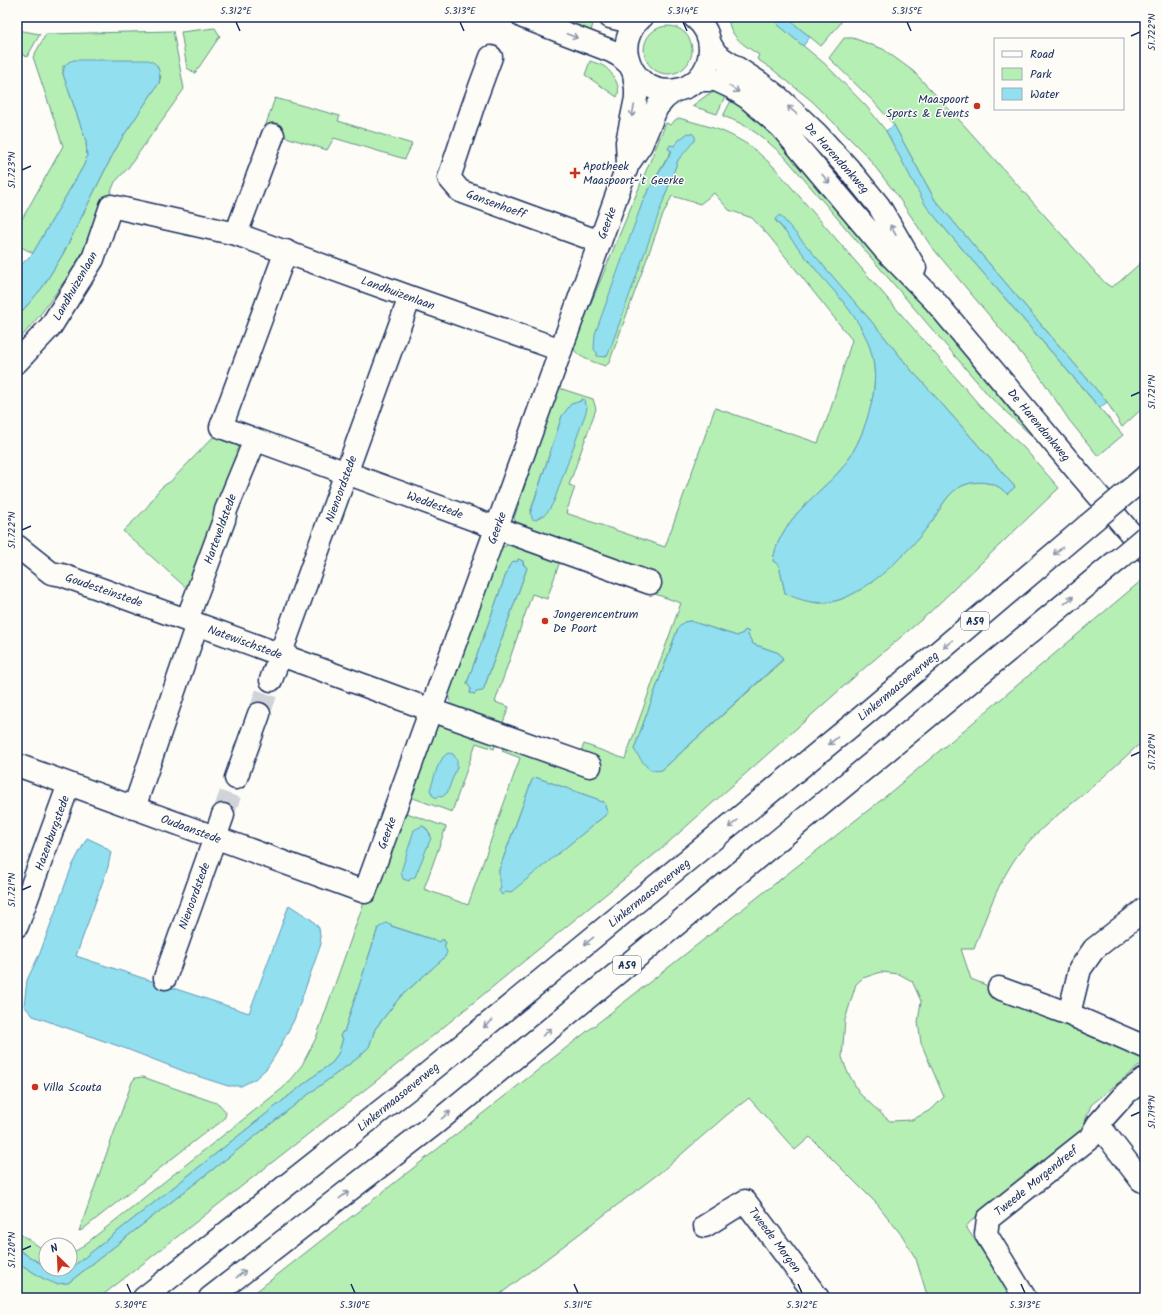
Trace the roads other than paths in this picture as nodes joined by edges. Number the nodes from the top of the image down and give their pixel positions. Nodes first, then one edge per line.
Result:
1 (522, 17) edge
2 (610, 17) edge
3 (641, 18) edge
4 (698, 19) edge
5 (710, 44) junction
6 (491, 57) dead end
7 (631, 68) junction
8 (697, 80) junction
9 (674, 91) junction
10 (273, 135) dead end
11 (628, 164) junction
12 (236, 234) junction
13 (600, 242) junction
14 (286, 251) junction
15 (410, 297) junction
16 (934, 300) junction
17 (561, 350) junction
18 (17, 362) edge
19 (256, 440) junction
20 (347, 472) junction
21 (1138, 483) edge
22 (497, 528) junction
23 (1145, 537) edge
24 (17, 546) edge
25 (1145, 550) edge
26 (650, 583) dead end
27 (192, 622) junction
28 (281, 655) junction
29 (271, 680) tunnel mouth
30 (431, 710) junction
31 (259, 714) tunnel mouth
32 (17, 764) edge
33 (590, 766) dead end
34 (236, 778) tunnel mouth
35 (69, 784) junction
36 (134, 808) junction
37 (223, 815) tunnel mouth
38 (216, 838) junction
39 (365, 892) joint
40 (1145, 908) edge
41 (17, 926) edge
42 (165, 978) dead end
43 (999, 988) dead end
44 (1069, 1014) junction
45 (1145, 1047) edge
46 (1145, 1079) edge
47 (1098, 1124) junction
48 (1145, 1182) edge
49 (705, 1226) dead end
50 (144, 1298) edge
51 (210, 1298) edge
52 (818, 1298) edge
53 (1025, 1298) edge

1 -> 7 main road
2 - 3 main road
3 - 7 main road, Geerke
4 - 5 main road
5 - 8 main road
16 -> 5 main road, De Harendonkweg
6 - 13 main road, Gansenhoeff
7 - 9 main road
7 -> 11 main road, Geerke
8 - 9 main road
8 -> 16 main road, De Harendonkweg
9 - 11 main road, Geerke
10 - 12 main road
11 - 13 main road, Geerke
12 - 14 main road, Landhuizenlaan
12 - 18 main road, Landhuizenlaan
13 - 17 main road, Geerke
14 - 15 main road, Landhuizenlaan
14 - 19 main road, Weddestede
15 - 17 main road, Landhuizenlaan
15 - 20 main road, Nienoordstede
16 - 25 main road, De Harendonkweg
17 - 22 main road, Geerke
19 - 20 main road, Weddestede
19 - 27 main road, Harteveldstede
20 - 22 main road, Weddestede
20 - 28 main road, Nienoordstede
21 -> 50 main road, Linkermaasoeverweg / A59, bridge
22 - 26 main road, Weddestede
22 - 30 main road, Geerke
51 -> 23 main road, A59, bridge
24 - 27 main road, Goudesteinstede
27 - 28 main road, Natewischstede
27 - 36 main road, Natewischstede
28 - 29 main road, Nienoordstede
28 - 30 main road, Natewischstede
30 - 33 main road, Natewischstede
30 - 39 main road, Geerke
31 - 34 main road
32 - 35 main road, Oudaanstede
35 - 36 main road, Oudaanstede
35 - 41 main road, Hazenburgstede
36 - 38 main road, Oudaanstede
37 - 38 main road, Nienoordstede
38 - 39 main road, Oudaanstede
38 - 42 main road, Nienoordstede
40 - 44 main road
43 - 44 main road
44 - 45 main road
46 - 47 main road, Tweede Morgendreef
47 - 48 main road
47 - 53 main road, Tweede Morgendreef
49 - 52 main road, Tweede Morgen

